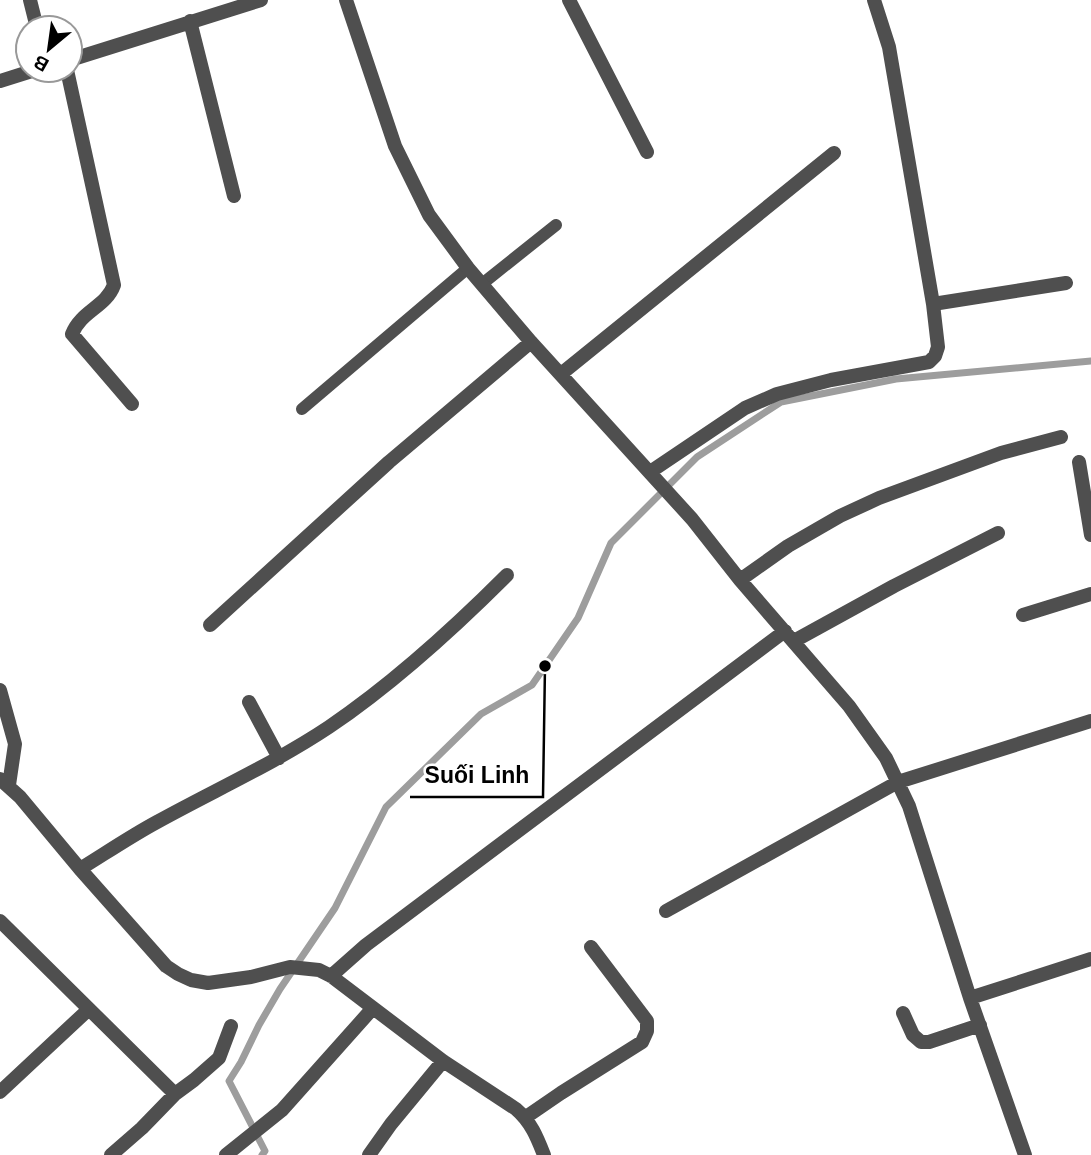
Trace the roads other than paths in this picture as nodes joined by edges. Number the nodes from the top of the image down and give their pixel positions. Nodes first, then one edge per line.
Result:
1 (261, 0) edge
2 (346, 0) edge
3 (569, 0) edge
4 (874, 0) edge
5 (190, 22) junction
6 (84, 56) edge
7 (70, 84) edge
8 (647, 152) dead end
9 (834, 153) dead end
10 (234, 196) dead end
11 (556, 225) dead end
12 (468, 268) junction
13 (1066, 283) dead end
14 (482, 284) junction
15 (933, 304) junction
16 (531, 342) junction
17 (561, 374) junction
18 (132, 404) dead end
19 (302, 409) dead end
20 (1061, 437) dead end
21 (1079, 462) dead end
22 (650, 472) junction
23 (999, 533) dead end
24 (1091, 535) edge
25 (508, 575) dead end
26 (740, 580) junction
27 (1091, 594) edge
28 (1023, 615) dead end
29 (210, 625) dead end
30 (789, 636) junction
31 (0, 690) edge
32 (249, 702) dead end
33 (1091, 721) edge
34 (279, 758) junction
35 (4, 782) edge
36 (898, 782) junction
37 (80, 869) junction
38 (666, 911) dead end
39 (0, 921) edge
40 (591, 947) dead end
41 (1091, 959) edge
42 (325, 973) junction
43 (970, 998) junction
44 (373, 1008) junction
45 (89, 1009) junction
46 (904, 1013) dead end
47 (980, 1025) junction
48 (231, 1026) dead end
49 (443, 1060) junction
50 (2, 1085) edge
51 (175, 1094) junction
52 (526, 1117) junction
53 (111, 1155) edge
54 (226, 1155) edge
55 (369, 1155) edge
56 (544, 1155) edge
57 (1025, 1155) edge

1 - 5 street
2 - 12 street
3 - 8 street
4 - 15 street
5 - 6 street
5 - 10 street
7 - 18 street
9 - 17 street
11 - 14 lane
12 - 14 street
12 - 19 lane
13 - 15 street
14 - 16 street
15 - 22 street
16 - 17 street
16 - 29 street
17 - 22 street
20 - 26 street
21 - 24 street
22 - 26 street
23 - 30 street
25 - 34 street
26 - 30 street
27 - 28 street
30 - 36 street
30 - 42 street
31 - 35 street
32 - 34 street
33 - 36 street
34 - 37 street
35 - 37 street
36 - 38 street
36 - 43 street
37 - 42 street
39 - 45 street
40 - 52 street
41 - 43 street
42 - 44 street
43 - 47 street
44 - 49 street
44 - 54 street
45 - 50 street
45 - 51 street
46 - 47 street
47 - 57 street
48 - 51 street
49 - 52 street
49 - 55 street
51 - 53 street
52 - 56 street

